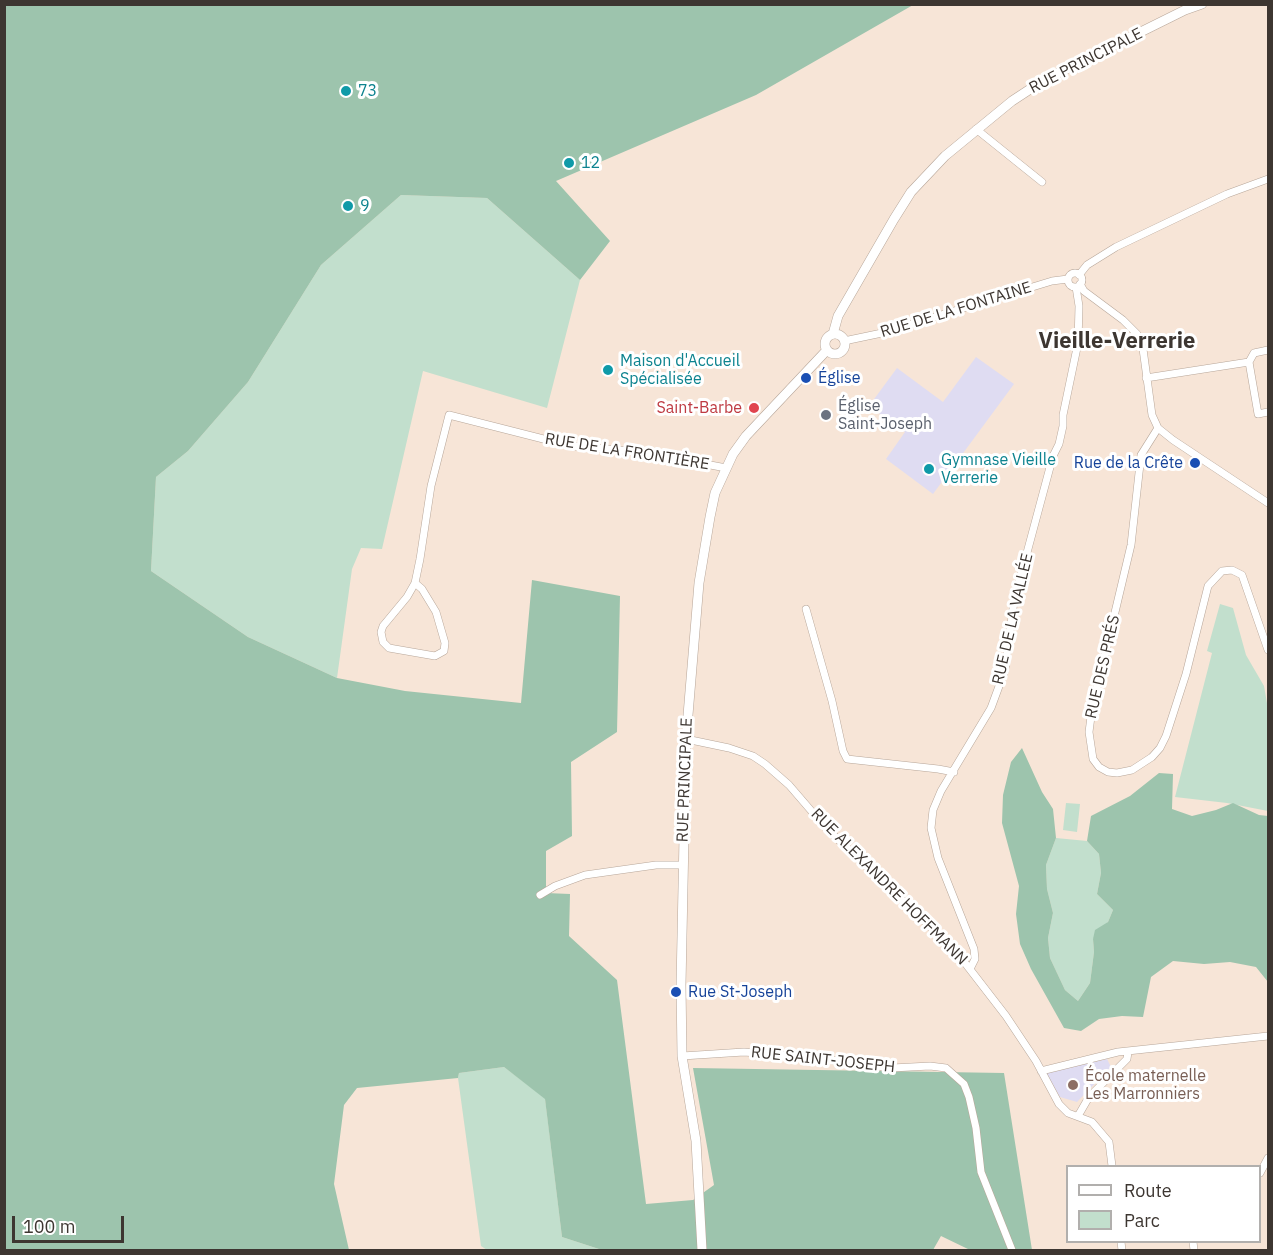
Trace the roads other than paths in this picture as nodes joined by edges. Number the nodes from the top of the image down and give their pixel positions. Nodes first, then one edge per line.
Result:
1 (1203, 4) edge
2 (976, 129) junction
3 (1269, 179) edge
4 (1042, 182) dead end
5 (1079, 275) junction
6 (1068, 279) junction
7 (1078, 286) junction
8 (833, 334) junction
9 (844, 341) junction
10 (826, 350) junction
11 (1269, 350) edge
12 (1249, 362) junction
13 (1146, 378) junction
14 (1269, 412) edge
15 (1158, 428) junction
16 (726, 468) junction
17 (1269, 503) edge
18 (415, 583) junction
19 (806, 609) dead end
20 (1269, 650) edge
21 (686, 739) junction
22 (954, 772) junction
23 (682, 865) junction
24 (540, 895) dead end
25 (970, 969) junction
26 (1269, 1036) edge
27 (1128, 1052) junction
28 (682, 1056) junction
29 (1041, 1071) junction
30 (1078, 1116) junction
31 (1269, 1158) edge
32 (1112, 1165) edge
33 (1261, 1171) edge
34 (702, 1251) edge
35 (1012, 1251) edge

1 - 2 street, RUE PRINCIPALE
2 - 4 street
2 - 8 street, RUE PRINCIPALE
3 - 5 street, RUE DE LA FONTAINE
5 - 6 street, RUE DE LA FONTAINE
5 - 7 street
6 - 7 street
6 - 9 street, RUE DE LA FONTAINE
7 - 13 street
7 - 22 street, RUE DE LA VALLÉE
8 - 9 street
8 - 10 street
9 - 10 street
10 - 16 street, RUE PRINCIPALE
11 - 12 street
12 - 13 street
12 - 14 street
13 - 15 street
15 - 17 street
15 - 20 street, RUE DES PRÉS
16 - 18 street, RUE DE LA FRONTIÈRE
16 - 21 street, RUE PRINCIPALE
18 - 18 street
19 - 22 street
21 - 23 street, RUE PRINCIPALE
21 - 25 street, RUE ALEXANDRE HOFFMANN
22 - 25 street, RUE DE LA VALLÉE
23 - 24 street
23 - 28 street, RUE PRINCIPALE
25 - 29 street, RUE ALEXANDRE HOFFMANN
26 - 27 street
27 - 29 street
27 - 30 street
28 - 34 street, RUE PRINCIPALE
28 - 35 street, RUE SAINT-JOSEPH
29 - 30 street, RUE ALEXANDRE HOFFMANN
30 - 32 street, RUE ALEXANDRE HOFFMANN
31 - 33 street

